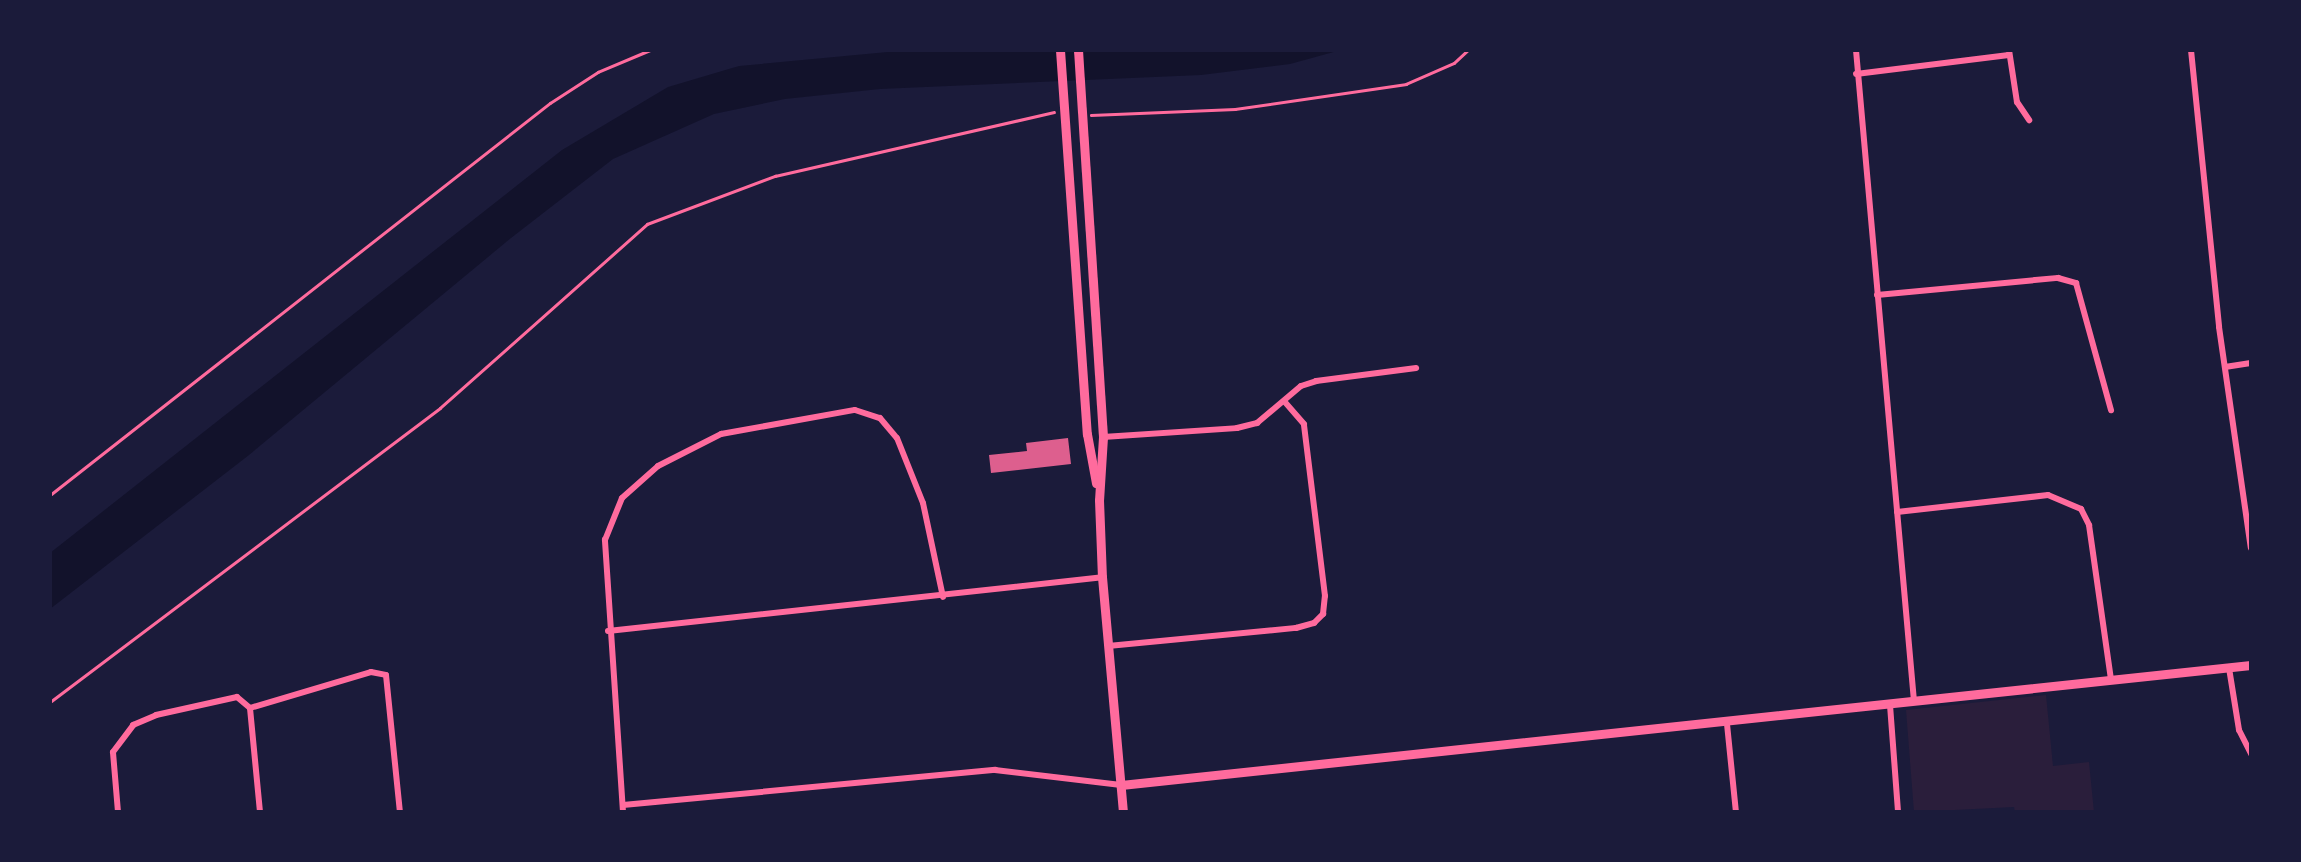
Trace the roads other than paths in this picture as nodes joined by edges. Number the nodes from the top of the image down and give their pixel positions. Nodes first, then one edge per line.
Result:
1 (1060, 50) edge
2 (1078, 50) edge
3 (1856, 50) edge
4 (2191, 50) edge
5 (2009, 52) edge
6 (1856, 74) junction
7 (2029, 120) dead end
8 (1876, 295) junction
9 (2251, 363) edge
10 (2225, 367) junction
11 (1416, 368) dead end
12 (1100, 398) junction
13 (1085, 399) junction
14 (1284, 401) junction
15 (2111, 410) dead end
16 (1104, 437) junction
17 (1099, 500) junction
18 (1896, 512) junction
19 (2251, 548) edge
20 (1102, 577) junction
21 (943, 597) junction
22 (608, 632) junction
23 (1108, 646) junction
24 (2251, 665) edge
25 (2229, 668) junction
26 (2112, 680) junction
27 (1914, 703) junction
28 (1890, 705) junction
29 (250, 708) junction
30 (1727, 724) junction
31 (2251, 754) edge
32 (1120, 786) junction
33 (623, 809) edge
34 (118, 812) edge
35 (260, 812) edge
36 (400, 812) edge
37 (1123, 812) edge
38 (1736, 812) edge
39 (1898, 812) edge

1 - 13 main road
2 - 12 main road
3 - 6 street
4 - 10 street
5 - 6 street
5 - 7 street
6 - 8 street
8 - 15 street
8 - 18 street
9 - 10 street
10 - 19 street
11 - 14 street
12 - 13 main road
12 - 16 main road
13 - 17 main road
14 - 16 street
14 - 23 street
16 - 17 main road
17 - 20 main road
18 - 26 street
18 - 27 street
20 - 21 street
20 - 23 main road
21 - 22 street
21 - 22 street
22 - 33 street
23 - 32 main road
24 - 25 main road
25 - 26 main road
25 - 31 street
26 - 27 main road
27 - 28 main road
28 - 30 main road
28 - 39 street
29 - 34 street
29 - 35 street
29 - 36 street
30 - 32 main road
30 - 38 street
32 - 33 street
32 - 37 main road

